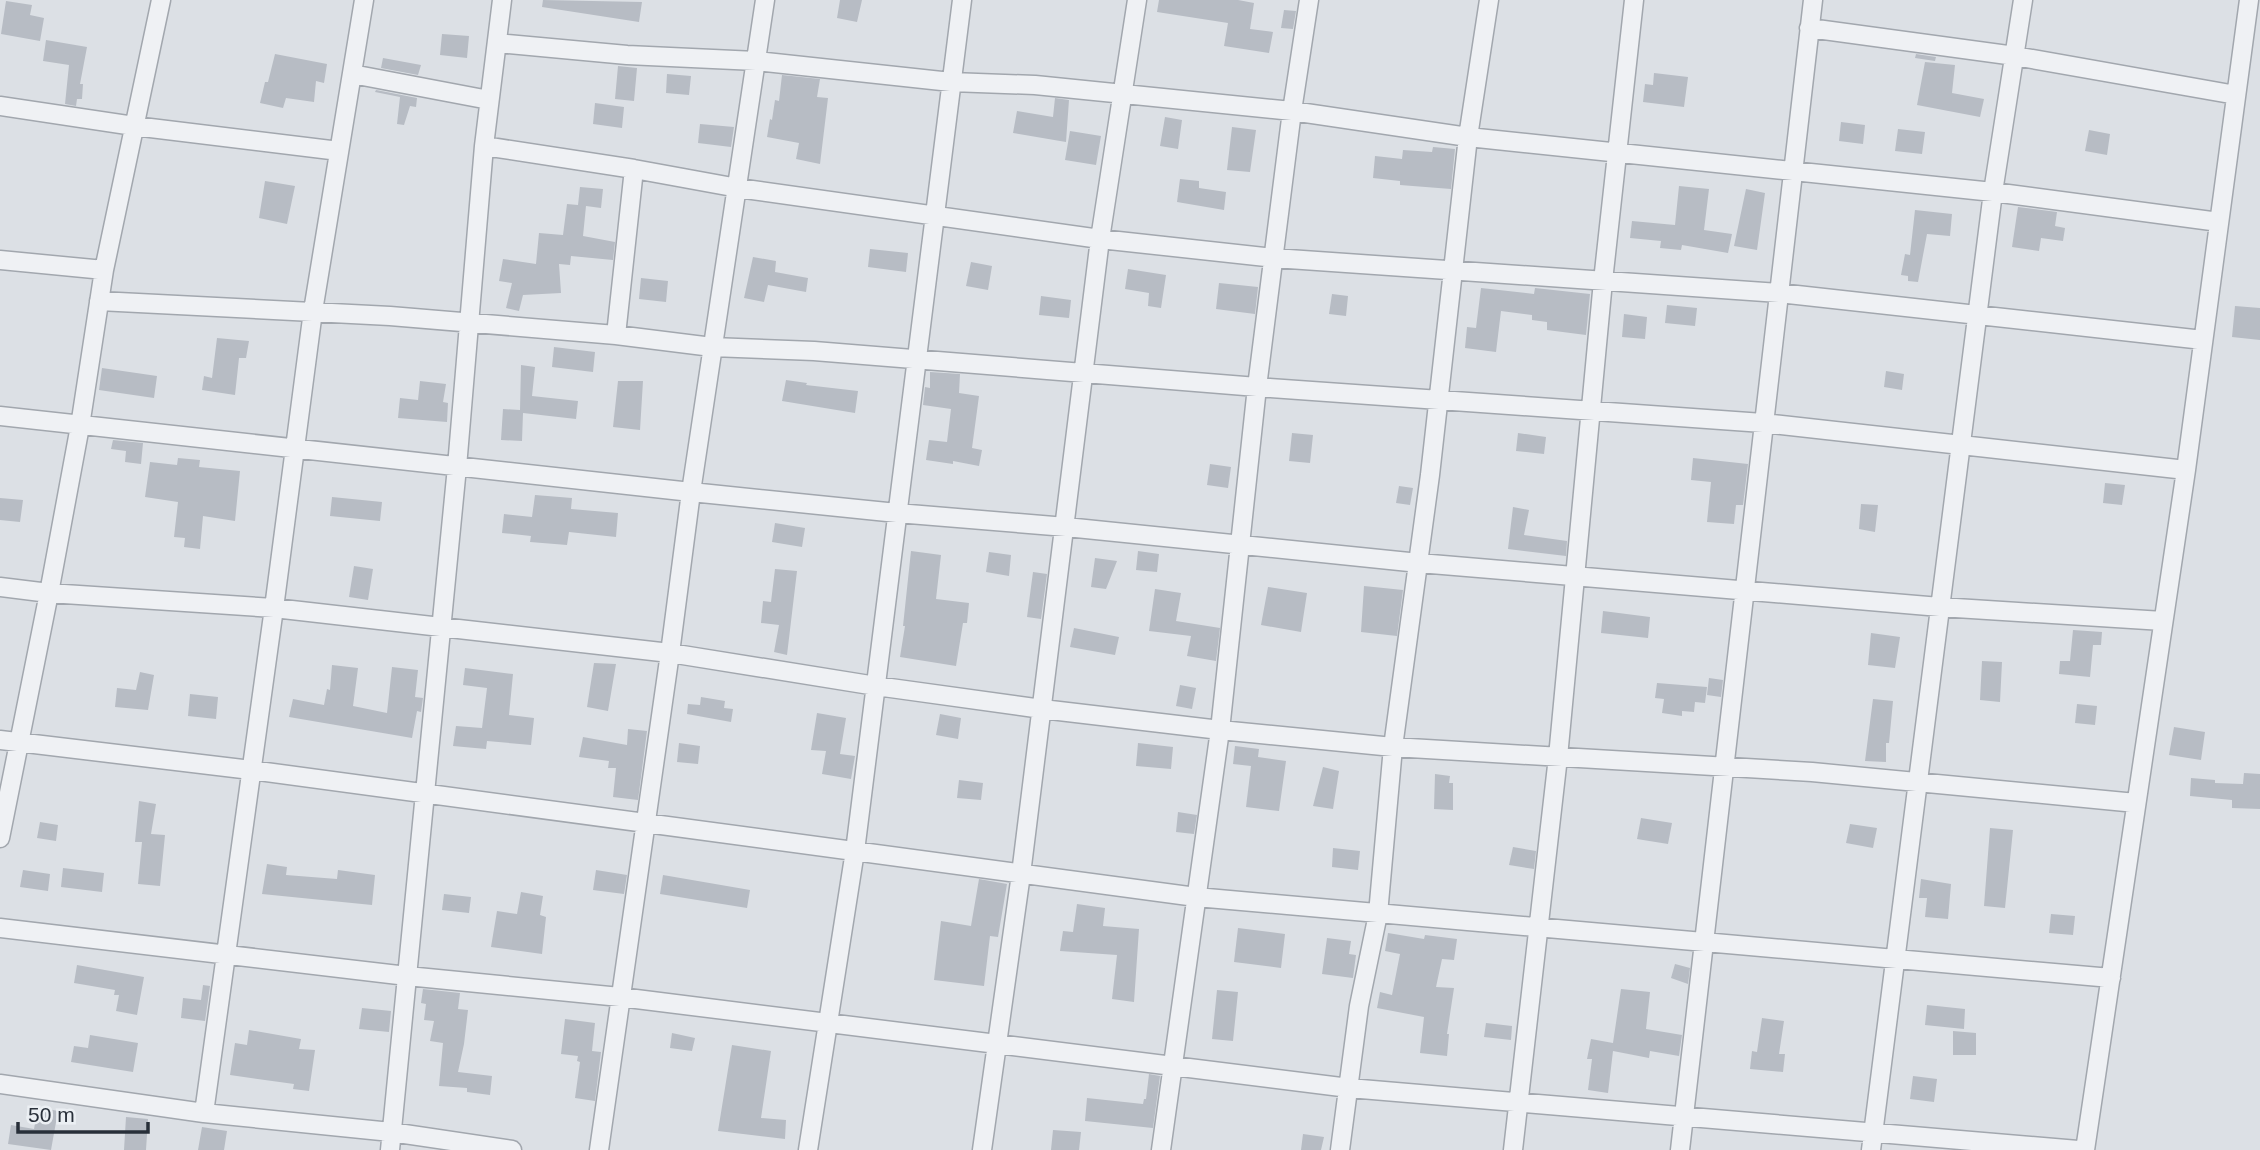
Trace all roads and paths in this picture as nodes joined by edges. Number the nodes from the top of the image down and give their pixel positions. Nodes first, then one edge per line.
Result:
1 (161, 0) edge
2 (364, 0) edge
3 (502, 0) edge
4 (765, 0) edge
5 (962, 0) edge
6 (1138, 0) edge
7 (1309, 0) edge
8 (1489, 0) edge
9 (1634, 0) edge
10 (1813, 0) edge
11 (2023, 0) edge
12 (2249, 0) edge
13 (1809, 28) junction
14 (497, 43) junction
15 (2015, 56) junction
16 (756, 61) junction
17 (352, 74) junction
18 (951, 82) junction
19 (1123, 95) junction
20 (2236, 95) junction
21 (489, 100) junction
22 (0, 106) edge
23 (1292, 111) junction
24 (134, 126) junction
25 (1468, 137) junction
26 (484, 146) junction
27 (339, 152) junction
28 (1617, 153) junction
29 (634, 169) junction
30 (1794, 172) junction
31 (738, 188) junction
32 (1993, 192) junction
33 (934, 216) junction
34 (2219, 222) junction
35 (1100, 239) junction
36 (1274, 258) junction
37 (0, 260) edge
38 (104, 270) junction
39 (1453, 271) junction
40 (1603, 281) junction
41 (1779, 293) junction
42 (99, 301) junction
43 (313, 311) junction
44 (1978, 315) junction
45 (468, 324) junction
46 (616, 335) junction
47 (2203, 340) junction
48 (712, 347) junction
49 (917, 358) junction
50 (1084, 372) junction
51 (1257, 387) junction
52 (1438, 399) junction
53 (1592, 412) junction
54 (0, 416) edge
55 (1763, 423) junction
56 (80, 426) junction
57 (1962, 444) junction
58 (295, 447) junction
59 (457, 467) junction
60 (2186, 470) junction
61 (691, 492) junction
62 (897, 513) junction
63 (1066, 527) junction
64 (1241, 545) junction
65 (1419, 563) junction
66 (1576, 575) junction
67 (0, 587) edge
68 (1744, 589) junction
69 (50, 593) junction
70 (1940, 607) junction
71 (274, 608) junction
72 (2163, 621) junction
73 (441, 628) junction
74 (670, 653) junction
75 (876, 686) junction
76 (1042, 709) junction
77 (1220, 730) junction
78 (0, 740) edge
79 (18, 743) junction
80 (1393, 747) junction
81 (1558, 757) junction
82 (1723, 767) junction
83 (251, 769) junction
84 (1917, 780) junction
85 (425, 793) junction
86 (2136, 803) junction
87 (646, 823) junction
88 (0, 838) edge
89 (855, 850) junction
90 (1021, 874) junction
91 (1196, 897) junction
92 (1378, 914) junction
93 (0, 928) edge
94 (1538, 928) junction
95 (1703, 943) junction
96 (226, 955) junction
97 (1894, 960) junction
98 (407, 976) junction
99 (2111, 978) junction
100 (620, 997) junction
101 (828, 1024) junction
102 (996, 1045) junction
103 (1173, 1067) junction
104 (0, 1084) edge
105 (1349, 1088) junction
106 (1517, 1104) junction
107 (204, 1113) junction
108 (1684, 1116) junction
109 (391, 1141) edge
110 (1871, 1141) edge
111 (512, 1150) edge
112 (599, 1150) edge
113 (808, 1150) edge
114 (982, 1150) edge
115 (1161, 1150) edge
116 (1340, 1150) edge
117 (1513, 1150) edge
118 (1680, 1150) edge
119 (2078, 1150) edge
120 (2085, 1150) edge

1 - 24 street
2 - 17 street
3 - 14 street
4 - 16 street
5 - 18 street
6 - 19 street
7 - 23 street
8 - 25 street
9 - 28 street
10 - 13 street
11 - 15 street
12 - 20 street
13 - 15 street
13 - 30 street
14 - 16 street
14 - 21 street
15 - 20 street
15 - 32 street
16 - 18 street
16 - 31 street
17 - 21 street
17 - 27 street
18 - 19 street
18 - 33 street
19 - 23 street
19 - 35 street
20 - 34 street
21 - 26 street
22 - 24 street
23 - 25 street
23 - 36 street
24 - 27 street
24 - 38 street
25 - 28 street
25 - 39 street
26 - 29 street
26 - 45 street
27 - 43 street
28 - 30 street
28 - 40 street
29 - 31 street
29 - 46 street
30 - 32 street
30 - 41 street
31 - 33 street
31 - 48 street
32 - 34 street
32 - 44 street
33 - 35 street
33 - 49 street
34 - 47 street
35 - 36 street
35 - 50 street
36 - 39 street
36 - 51 street
37 - 38 street
38 - 42 street
39 - 40 street
39 - 52 street
40 - 41 street
40 - 53 street
41 - 44 street
41 - 55 street
42 - 43 street
42 - 56 street
43 - 45 street
43 - 58 street
44 - 47 street
44 - 57 street
45 - 46 street
45 - 59 street
46 - 48 street
47 - 60 street
48 - 49 street
48 - 61 street
49 - 50 street
49 - 62 street
50 - 51 street
50 - 63 street
51 - 52 street
51 - 64 street
52 - 53 street
52 - 65 street
53 - 55 street
53 - 66 street
54 - 56 street
55 - 57 street
55 - 68 street
56 - 58 street
56 - 69 street
57 - 60 street
57 - 70 street
58 - 59 street
58 - 71 street
59 - 61 street
59 - 73 street
60 - 72 street
61 - 62 street
61 - 74 street
62 - 63 street
62 - 75 street
63 - 64 street
63 - 76 street
64 - 65 street
64 - 77 street
65 - 66 street
65 - 80 street
66 - 68 street
66 - 81 street
67 - 69 street
68 - 70 street
68 - 82 street
69 - 71 street
69 - 79 street
70 - 72 street
70 - 84 street
71 - 73 street
71 - 83 street
72 - 86 street
73 - 74 street
73 - 85 street
74 - 75 street
74 - 87 street
75 - 76 street
75 - 89 street
76 - 77 street
76 - 90 street
77 - 80 street
77 - 91 street
78 - 79 street
79 - 83 street
79 - 88 street
80 - 81 street
80 - 92 street
81 - 82 street
81 - 94 street
82 - 84 street
82 - 95 street
83 - 85 street
83 - 96 street
84 - 86 street
84 - 97 street
85 - 87 street
85 - 98 street
86 - 99 street
87 - 89 street
87 - 100 street
89 - 90 street
89 - 101 street
90 - 91 street
90 - 102 street
91 - 92 street
91 - 103 street
92 - 94 street
92 - 105 street
93 - 96 street
94 - 95 street
94 - 106 street
95 - 97 street
95 - 108 street
96 - 98 street
96 - 107 street
97 - 99 street
97 - 110 street
98 - 100 street
98 - 109 street
99 - 120 street
100 - 101 street
100 - 112 street
101 - 102 street
101 - 113 street
102 - 103 street
102 - 114 street
103 - 105 street
103 - 115 street
104 - 107 street
105 - 106 street
105 - 116 street
106 - 108 street
106 - 117 street
107 - 109 street
108 - 110 street
108 - 118 street
109 - 111 street
110 - 119 street

